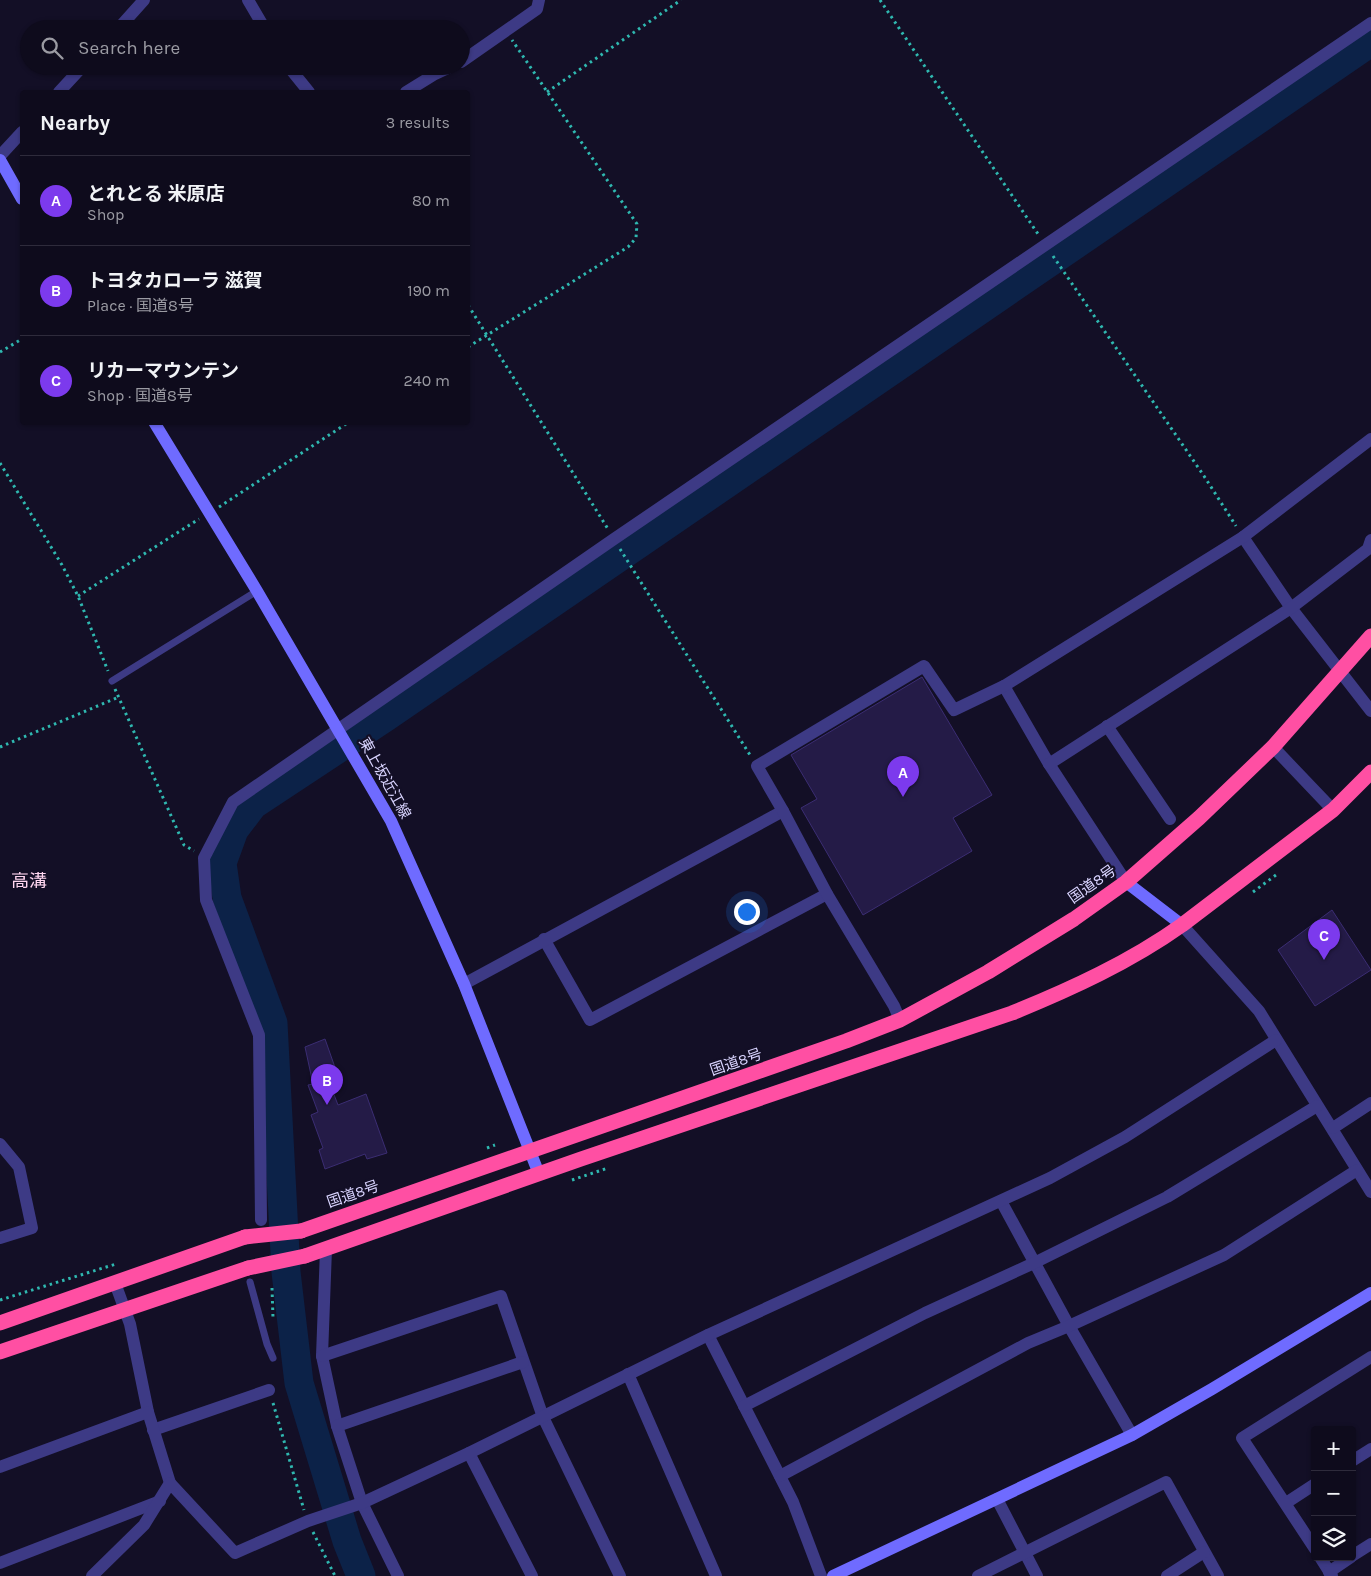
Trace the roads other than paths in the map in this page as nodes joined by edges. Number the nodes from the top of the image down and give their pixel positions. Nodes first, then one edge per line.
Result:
1 (144, 0) edge
2 (248, 0) edge
3 (539, 0) edge
4 (126, 20) edge
5 (260, 20) edge
6 (1371, 22) edge
7 (470, 56) edge
8 (75, 75) edge
9 (295, 75) edge
10 (432, 75) edge
11 (61, 90) edge
12 (307, 90) edge
13 (409, 90) edge
14 (20, 134) edge
15 (0, 158) edge
16 (20, 195) edge
17 (156, 425) edge
18 (1371, 439) edge
19 (1243, 537) junction
20 (1371, 540) edge
21 (257, 591) junction
22 (1291, 608) junction
23 (1371, 636) edge
24 (1340, 672) junction
25 (112, 681) road end
26 (1004, 686) junction
27 (1371, 711) edge
28 (1108, 726) junction
29 (340, 732) junction
30 (1273, 747) junction
31 (1050, 764) junction
32 (1371, 772) edge
33 (1332, 810) junction
34 (783, 811) junction
35 (1170, 819) dead end
36 (1126, 882) junction
37 (827, 894) junction
38 (1182, 925) junction
39 (544, 939) junction
40 (464, 984) junction
41 (900, 1020) junction
42 (1276, 1040) junction
43 (1371, 1103) edge
44 (1317, 1106) junction
45 (1333, 1128) junction
46 (0, 1144) edge
47 (530, 1150) junction
48 (1357, 1170) junction
49 (539, 1174) junction
50 (1371, 1192) edge
51 (1001, 1201) junction
52 (261, 1220) dead end
53 (0, 1238) edge
54 (326, 1249) junction
55 (1034, 1263) junction
56 (249, 1275) junction
57 (115, 1283) junction
58 (1371, 1293) edge
59 (125, 1308) junction
60 (0, 1323) edge
61 (1069, 1326) junction
62 (708, 1335) junction
63 (0, 1352) edge
64 (322, 1356) junction
65 (1371, 1357) edge
66 (273, 1358) dead end
67 (523, 1362) junction
68 (628, 1374) junction
69 (269, 1390) road end
70 (744, 1406) junction
71 (148, 1412) junction
72 (543, 1417) junction
73 (337, 1426) junction
74 (154, 1430) junction
75 (1132, 1435) junction
76 (1371, 1449) edge
77 (469, 1453) junction
78 (1356, 1458) edge
79 (0, 1467) edge
80 (780, 1476) junction
81 (170, 1483) junction
82 (1311, 1487) edge
83 (997, 1499) junction
84 (160, 1501) junction
85 (1286, 1503) junction
86 (358, 1504) junction
87 (1311, 1544) edge
88 (1371, 1544) edge
89 (1204, 1552) junction
90 (1025, 1553) junction
91 (1356, 1554) edge
92 (1322, 1561) edge
93 (1346, 1561) edge
94 (0, 1563) edge
95 (1330, 1574) edge
96 (92, 1576) edge
97 (398, 1576) edge
98 (532, 1576) edge
99 (620, 1576) edge
100 (716, 1576) edge
101 (821, 1576) edge
102 (833, 1576) edge
103 (978, 1576) edge
104 (1037, 1576) edge
105 (1167, 1576) edge
106 (1218, 1576) edge

1 - 4 street
2 - 5 street
3 - 7 street
6 - 29 street
8 - 11 street
9 - 12 street
10 - 13 street
14 - 15 street
15 - 16 main road
17 - 21 main road, 東上坂近江線
18 - 19 street
19 - 22 street
19 - 26 street
20 - 22 street
21 - 25 lane
21 - 29 main road, 東上坂近江線
22 - 24 street
22 - 28 street
23 - 24 highway, 国道8号
24 - 27 street
24 - 30 highway, 国道8号
26 - 31 street
26 - 34 street
28 - 31 street
28 - 35 street
29 - 40 main road, 東上坂近江線
29 - 52 street
30 - 33 street
30 - 36 highway, 国道8号
31 - 36 street
32 - 33 highway
33 - 38 highway
34 - 37 street
34 - 39 street
36 - 38 main road
36 - 41 highway, 国道8号
37 - 39 street
37 - 41 street
38 - 42 street
38 - 49 highway
39 - 40 street
40 - 47 main road, 東上坂近江線
41 - 47 highway, 国道8号
42 - 44 street
42 - 51 street
43 - 45 street
44 - 45 street
44 - 55 street
45 - 48 street
46 - 53 street
47 - 49 main road, 東上坂近江線
47 - 57 highway, 国道8号, bridge
48 - 50 street
48 - 61 street
49 - 54 highway
51 - 55 street
51 - 62 street
54 - 56 highway, bridge
54 - 64 street
55 - 61 street
55 - 70 street
56 - 59 highway
56 - 66 lane
57 - 59 street
57 - 60 highway, 国道8号
58 - 75 main road
59 - 63 highway
59 - 71 street
61 - 75 street
61 - 80 street
62 - 68 street
62 - 70 street
64 - 67 street
64 - 73 street
65 - 85 street
67 - 72 street
67 - 73 street
68 - 72 street
68 - 100 street
69 - 74 street
70 - 80 street
71 - 74 street
71 - 79 street
72 - 77 street
72 - 99 street
73 - 86 street
74 - 81 street
75 - 83 main road
76 - 78 street
77 - 86 street
77 - 98 street
80 - 101 street
81 - 84 street
81 - 86 street
82 - 85 street
83 - 90 street
83 - 102 main road
84 - 94 street
84 - 96 street
85 - 87 street
86 - 97 street
88 - 91 street
89 - 90 street
89 - 105 street
89 - 106 street
90 - 103 street
90 - 104 street
92 - 95 street
93 - 95 street

